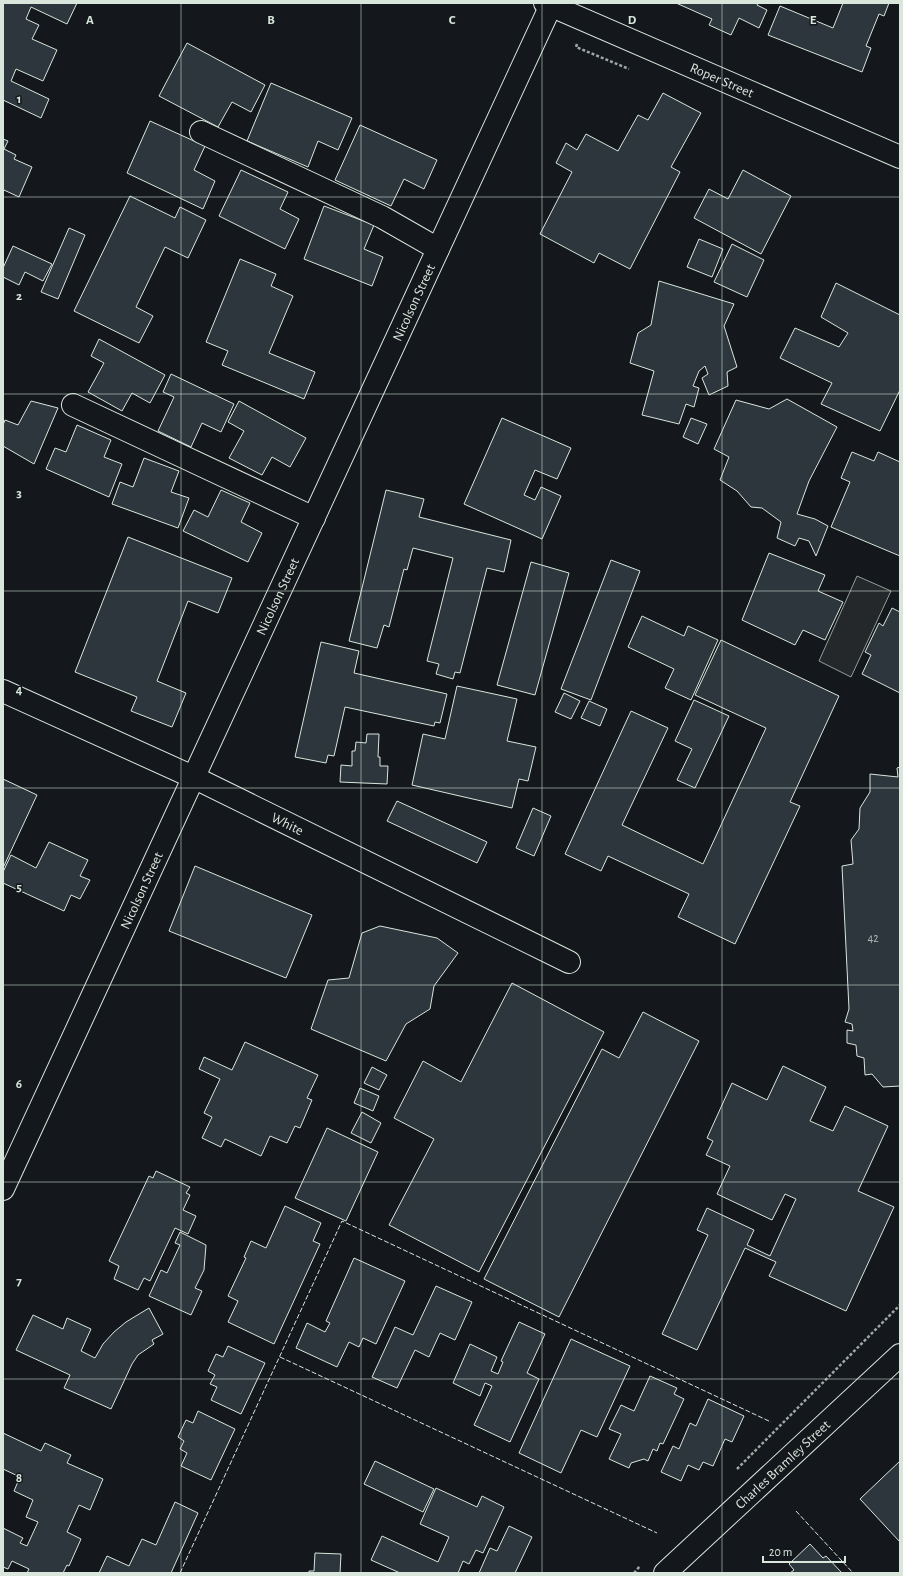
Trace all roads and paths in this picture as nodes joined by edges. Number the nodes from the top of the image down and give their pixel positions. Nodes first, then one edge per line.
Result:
1 (549, 4) edge
2 (201, 132) dead end
3 (900, 157) edge
4 (438, 249) junction
5 (73, 405) dead end
6 (314, 518) junction
7 (3, 691) edge
8 (193, 777) junction
9 (569, 962) dead end
10 (3, 1189) edge
11 (900, 1305) edge
12 (900, 1356) edge
13 (734, 1472) dead end
14 (645, 1562) dead end
15 (634, 1573) edge
16 (665, 1573) edge

1 - 3 street, Roper Street
1 - 4 street, Nicolson Street
2 - 4 street
4 - 6 street, Nicolson Street
5 - 6 street
6 - 8 street, Nicolson Street
7 - 8 street, White
8 - 9 street, White
8 - 10 street, Nicolson Street
11 - 13 path
12 - 16 street, Charles Bramley Street
14 - 15 path

